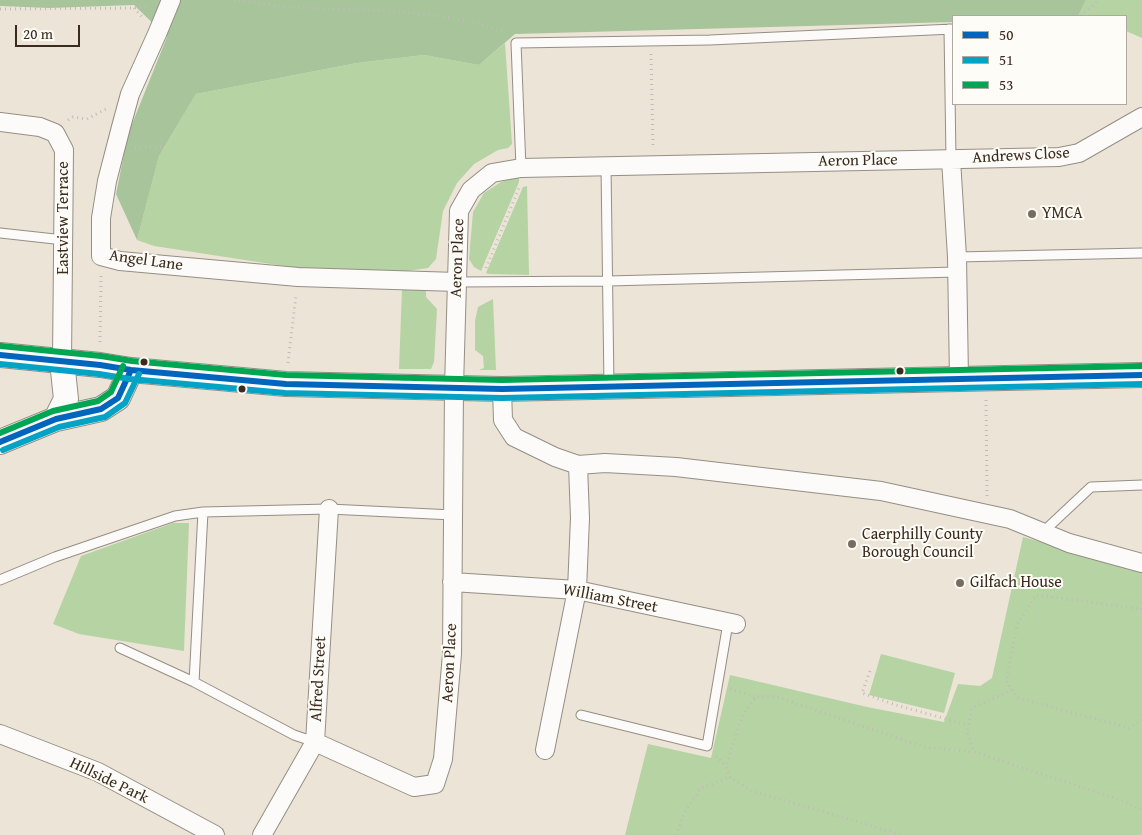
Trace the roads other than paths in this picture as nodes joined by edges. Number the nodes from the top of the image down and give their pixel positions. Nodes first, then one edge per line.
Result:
1 (171, 0) edge
2 (951, 29) edge
3 (1142, 116) edge
4 (0, 122) edge
5 (951, 159) junction
6 (606, 166) junction
7 (524, 167) junction
8 (0, 233) edge
9 (64, 240) junction
10 (1142, 253) edge
11 (957, 264) junction
12 (608, 281) junction
13 (457, 282) junction
14 (0, 355) edge
15 (62, 361) junction
16 (131, 370) junction
17 (1142, 375) edge
18 (959, 378) junction
19 (454, 387) junction
20 (609, 387) junction
21 (502, 389) junction
22 (56, 419) junction
23 (0, 442) edge
24 (578, 465) junction
25 (1142, 485) edge
26 (329, 509) junction
27 (203, 512) junction
28 (453, 515) junction
29 (1043, 532) junction
30 (1142, 562) edge
31 (0, 580) edge
32 (452, 582) junction
33 (577, 590) junction
34 (732, 624) joint
35 (120, 648) dead end
36 (194, 682) junction
37 (581, 715) dead end
38 (1, 737) edge
39 (315, 742) junction
40 (545, 750) dead end
41 (215, 835) edge
42 (262, 835) edge

1 - 13 street, Angel Lane
2 - 5 lane
2 - 7 lane
3 - 5 street, Andrews Close
4 - 9 street, Eastview Terrace
5 - 6 street, Aeron Place
5 - 11 street
6 - 7 street, Aeron Place
6 - 12 lane
7 - 13 street, Aeron Place
8 - 9 lane
9 - 15 street, Eastview Terrace
10 - 11 lane
11 - 12 lane
11 - 18 street
12 - 13 lane
12 - 20 lane
13 - 19 street, Aeron Place
14 - 15 street
15 - 16 street
15 - 22 street
16 - 19 street
16 - 22 street
17 - 18 street
18 - 20 street
19 - 21 street
19 - 28 street, Aeron Place
20 - 21 street
21 - 24 street
22 - 23 street
24 - 29 street
24 - 33 street
25 - 29 lane
26 - 27 lane
26 - 28 lane
26 - 39 street, Alfred Street
27 - 31 lane
27 - 36 lane
28 - 32 street, Aeron Place
29 - 30 street
32 - 33 street, William Street
32 - 39 street, Aeron Place
33 - 34 street, William Street
33 - 40 street
34 - 37 lane
35 - 36 lane
36 - 39 lane
38 - 41 street, Hillside Park
39 - 42 street, Alfred Street

